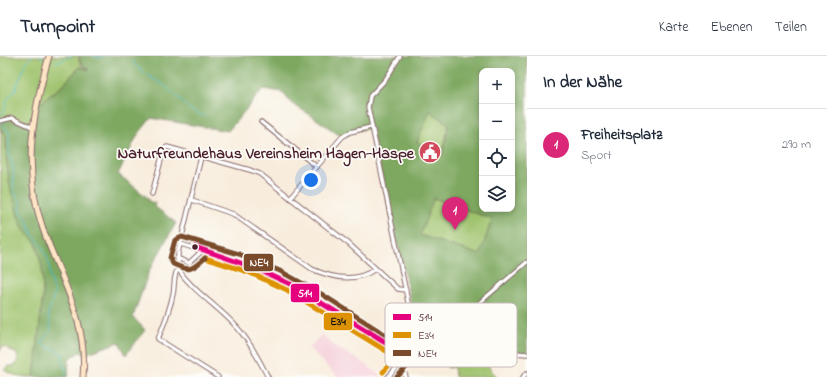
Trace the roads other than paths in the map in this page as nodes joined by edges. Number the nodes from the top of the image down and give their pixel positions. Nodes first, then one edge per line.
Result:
1 (50, 56) edge
2 (400, 56) edge
3 (1, 120) edge
4 (261, 122) dead end
5 (32, 127) junction
6 (371, 127) junction
7 (201, 157) junction
8 (317, 167) junction
9 (152, 194) dead end
10 (290, 198) junction
11 (192, 200) junction
12 (181, 244) junction
13 (203, 250) junction
14 (177, 258) junction
15 (527, 262) edge
16 (178, 269) junction
17 (375, 269) junction
18 (406, 290) junction
19 (408, 303) edge
20 (481, 303) edge
21 (385, 342) edge
22 (397, 367) edge
23 (403, 367) edge
24 (527, 373) edge
25 (83, 377) edge
26 (218, 377) edge
27 (268, 377) edge
28 (388, 377) edge
29 (406, 377) edge
30 (523, 377) edge

1 - 5 main road
2 - 6 street
3 - 5 street
4 - 8 street
5 - 25 main road
6 - 8 street
6 - 18 street
7 - 9 street
7 - 10 street
7 - 11 street
8 - 10 street
10 - 17 street
11 - 12 street
11 - 17 street
12 - 13 street
12 - 14 street
13 - 14 street
13 - 21 street
14 - 16 street
15 - 20 street
16 - 26 street
16 - 27 street
17 - 18 street
18 - 19 street
22 - 28 street
23 - 29 street
24 - 30 street

